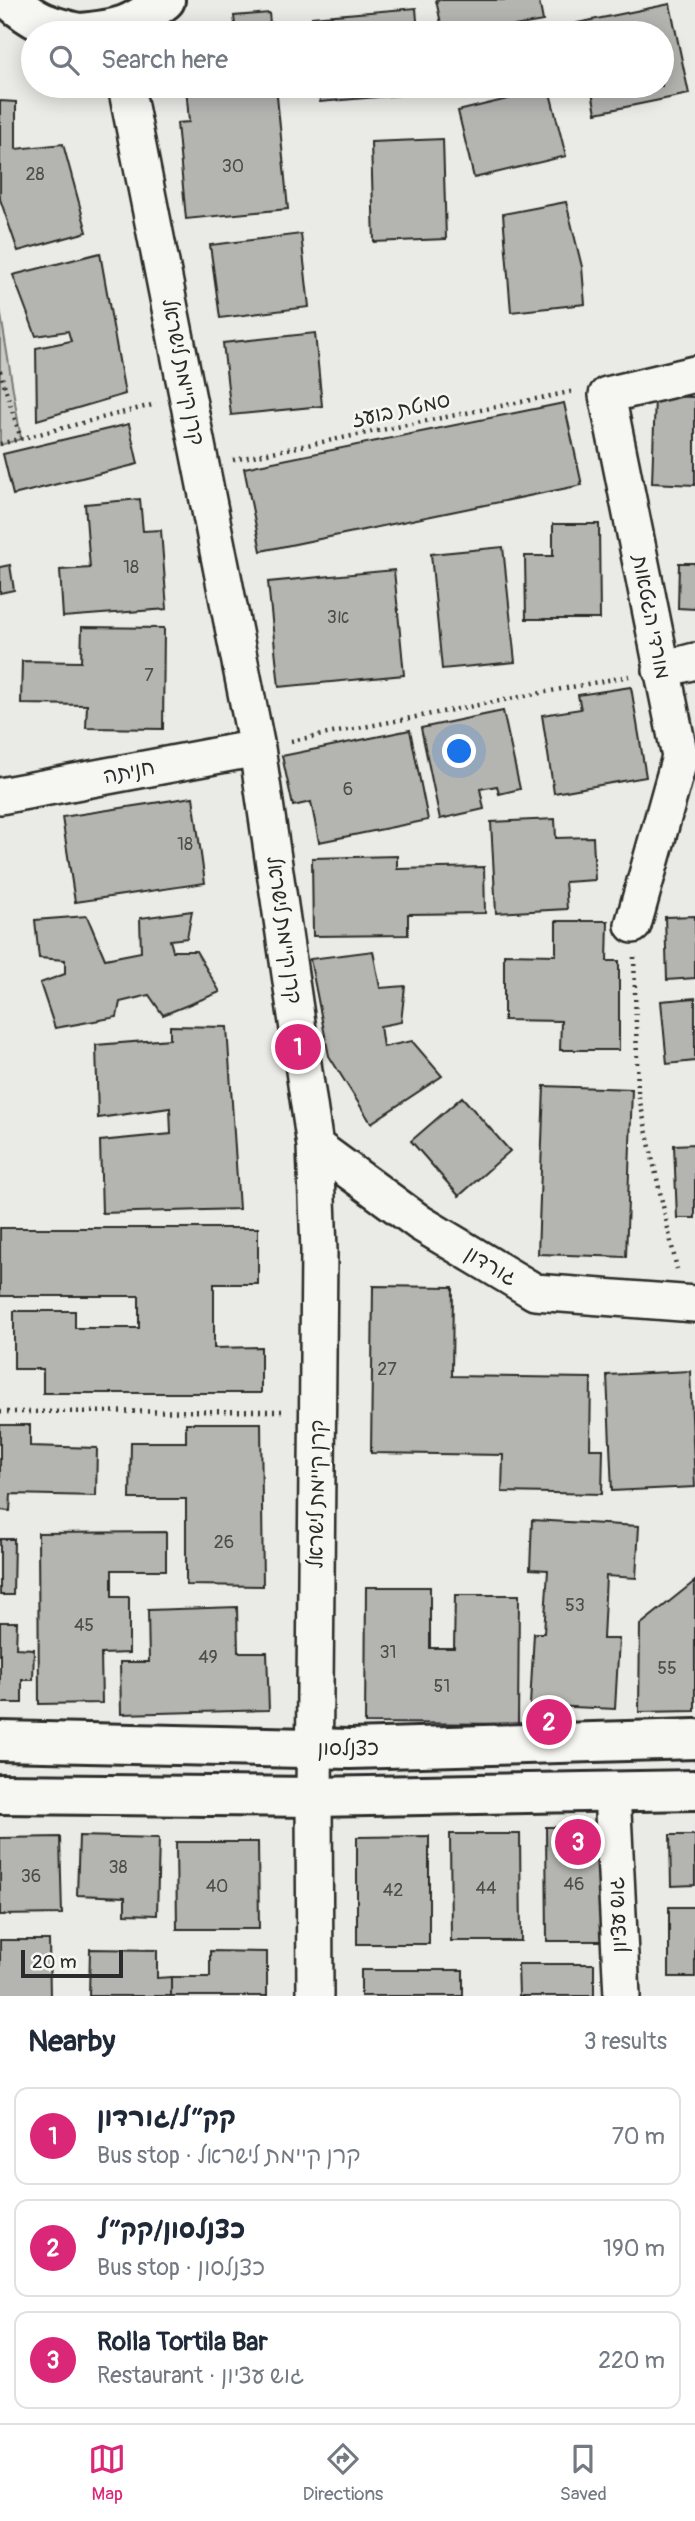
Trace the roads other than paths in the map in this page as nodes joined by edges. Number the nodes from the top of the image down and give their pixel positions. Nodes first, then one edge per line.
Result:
1 (10, 0) edge
2 (165, 0) edge
3 (37, 21) edge
4 (132, 21) edge
5 (128, 98) edge
6 (695, 374) edge
7 (695, 661) edge
8 (661, 670) junction
9 (257, 748) junction
10 (0, 796) edge
11 (633, 925) road end
12 (315, 1146) junction
13 (690, 1304) edge
14 (695, 1739) edge
15 (0, 1741) edge
16 (314, 1748) junction
17 (695, 1790) edge
18 (612, 1792) junction
19 (0, 1794) edge
20 (314, 1797) junction
21 (315, 1996) edge
22 (622, 1996) edge

1 - 3 street
2 - 4 street
5 - 9 street, קרן קיימת לישראל
6 - 8 street, מורדי הגטאות
7 - 8 street
8 - 11 street, מורדי הגטאות
9 - 10 street, חניתה
9 - 12 street, קרן קיימת לישראל
12 - 13 street, גורדון
12 - 16 street, קרן קיימת לישראל
14 - 16 street, כצנלסון
15 - 16 street, כצנלסון
16 - 20 street, קרן קיימת לישראל
17 - 18 street
18 - 20 street
18 - 22 street, גוש עציון
19 - 20 street
20 - 21 street, קרן קיימת לישראל

